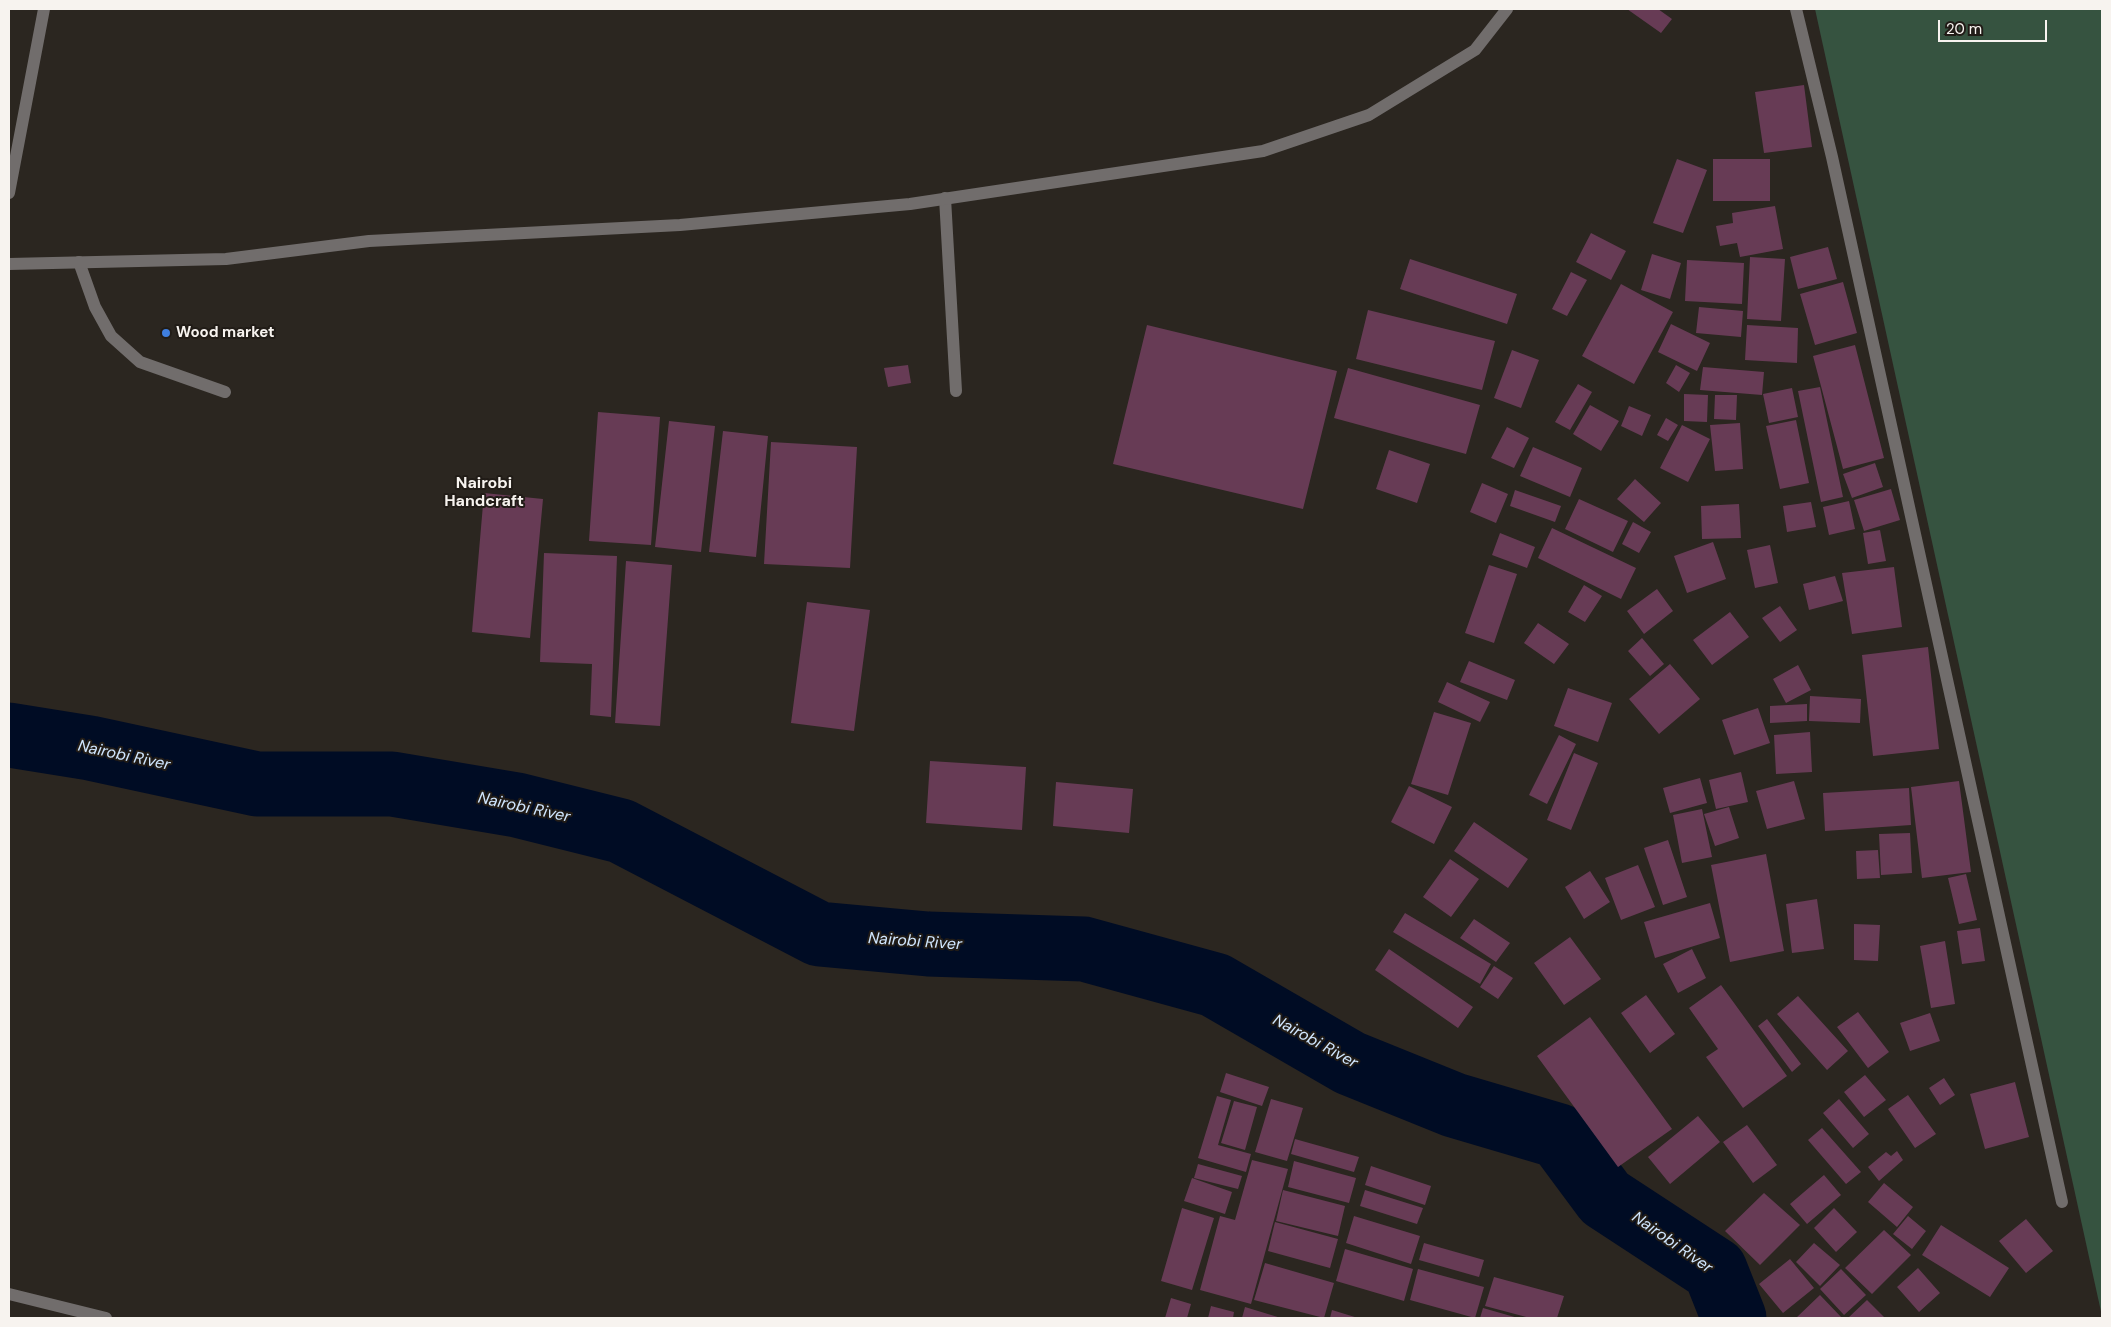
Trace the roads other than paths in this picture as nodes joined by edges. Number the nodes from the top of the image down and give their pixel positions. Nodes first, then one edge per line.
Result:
1 (44, 9) edge
2 (1507, 9) edge
3 (1796, 9) edge
4 (9, 193) edge
5 (945, 198) junction
6 (79, 262) junction
7 (9, 264) edge
8 (956, 391) dead end
9 (225, 392) dead end
10 (2062, 1202) dead end
11 (9, 1294) edge
12 (106, 1318) edge

1 - 4 street
2 - 5 street
3 - 10 street
5 - 6 street
5 - 8 street
6 - 7 street
6 - 9 street
11 - 12 street

